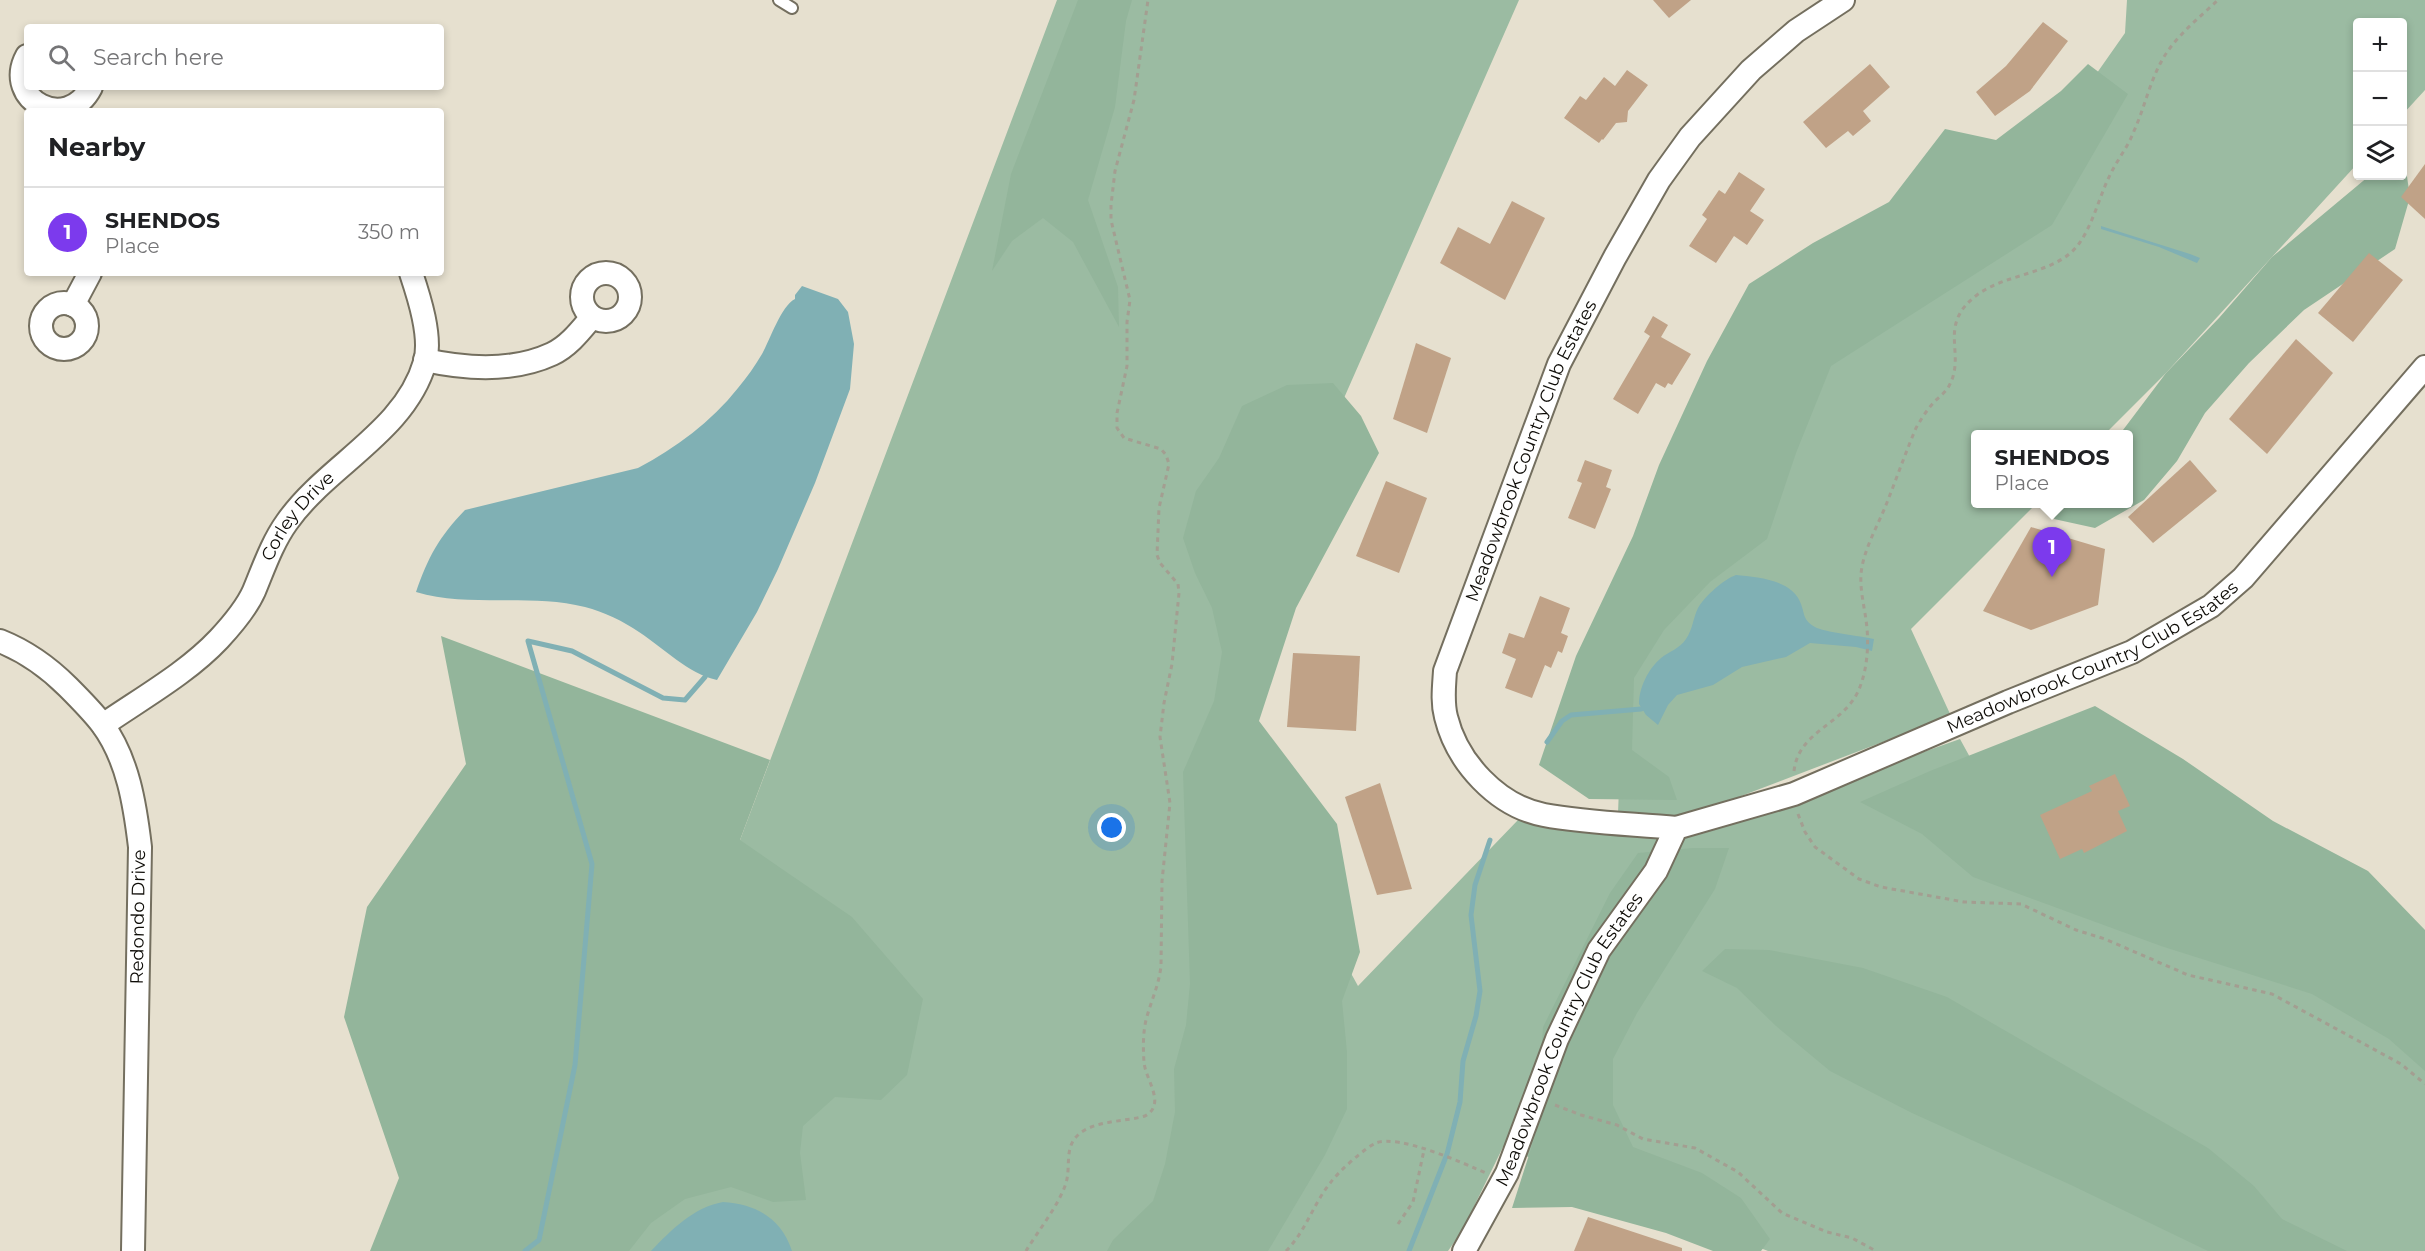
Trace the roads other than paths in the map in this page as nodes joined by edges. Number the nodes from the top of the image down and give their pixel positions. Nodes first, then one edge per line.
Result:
1 (779, 0) edge
2 (1843, 0) edge
3 (792, 8) dead end
4 (24, 64) edge
5 (24, 87) edge
6 (25, 90) edge
7 (89, 90) edge
8 (44, 108) edge
9 (71, 108) edge
10 (88, 276) edge
11 (412, 276) edge
12 (73, 305) dead end
13 (592, 317) dead end
14 (425, 360) junction
15 (2425, 367) edge
16 (0, 640) edge
17 (103, 725) junction
18 (1676, 828) junction
19 (133, 1251) edge
20 (1464, 1251) edge

1 - 3 lane
2 - 18 street, Meadowbrook Country Club Estates
4 - 5 street
6 - 8 street
7 - 9 street
10 - 12 street
11 - 14 street, Corley Drive
13 - 14 street
14 - 17 street, Corley Drive
15 - 18 street, Meadowbrook Country Club Estates
16 - 17 street, Redondo Drive
17 - 19 street, Redondo Drive
18 - 20 street, Meadowbrook Country Club Estates

